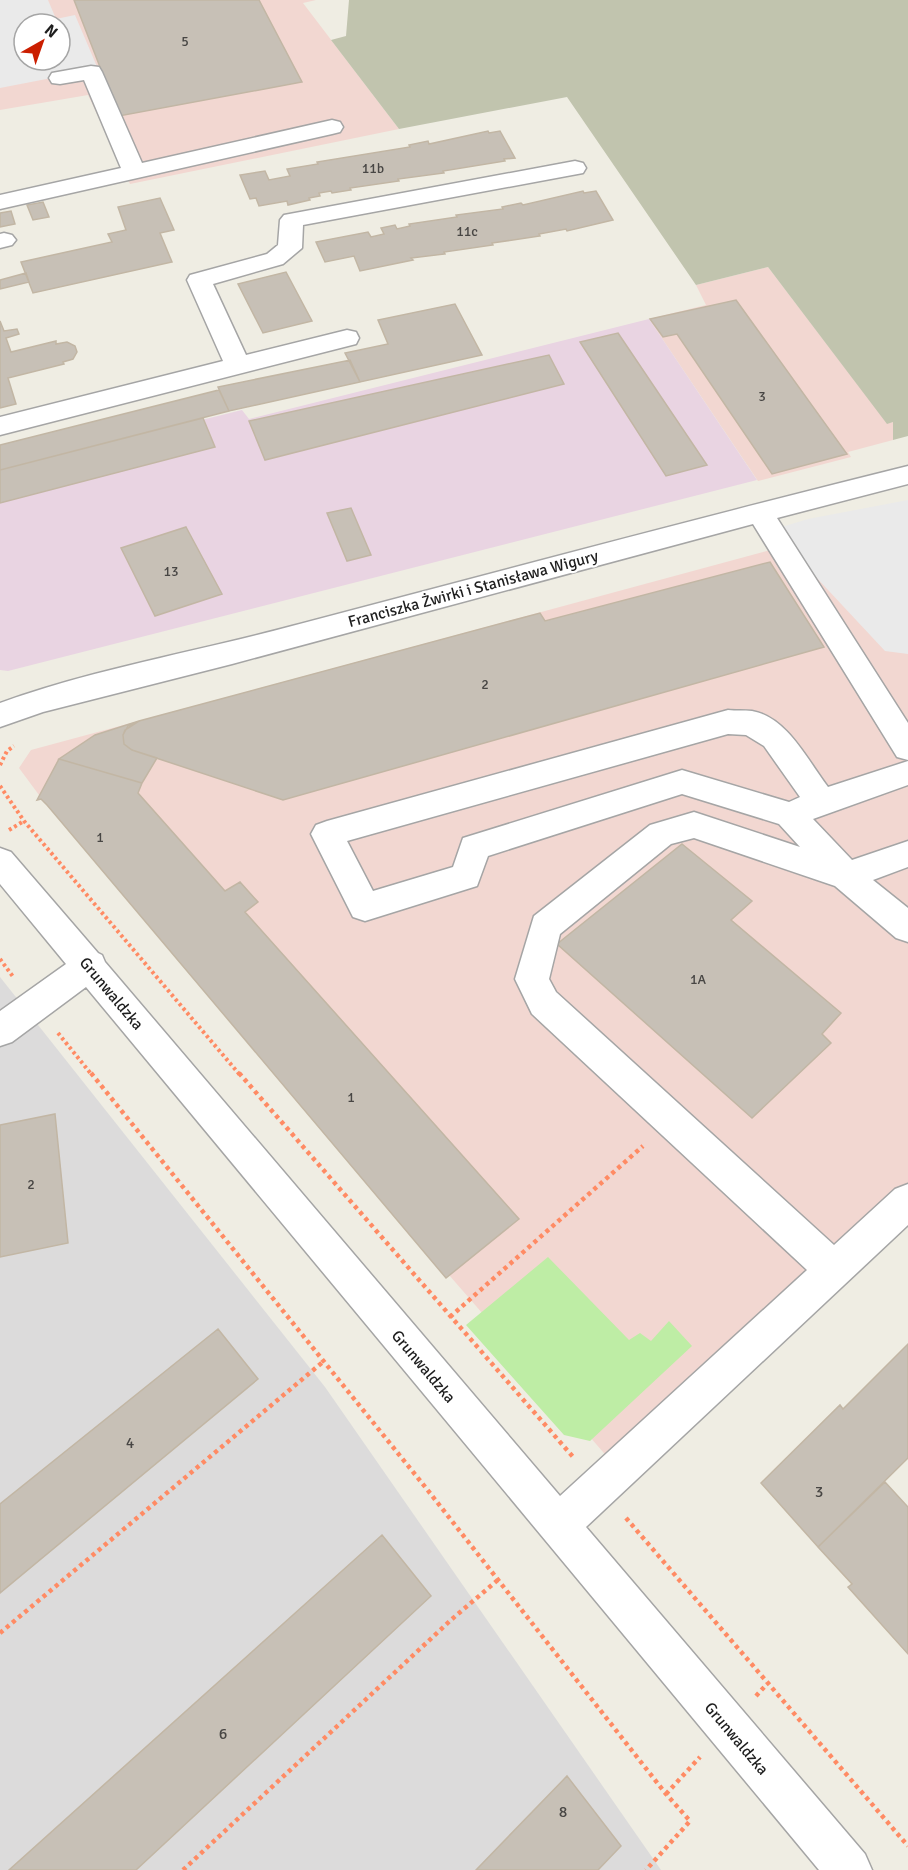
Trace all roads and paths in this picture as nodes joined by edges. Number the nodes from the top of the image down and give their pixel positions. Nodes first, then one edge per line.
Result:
1 (60, 78) dead end
2 (332, 127) dead end
3 (575, 168) dead end
4 (134, 172) junction
5 (0, 202) edge
6 (347, 338) dead end
7 (238, 366) junction
8 (0, 426) edge
9 (908, 475) edge
10 (760, 513) junction
11 (0, 701) edge
12 (39, 701) junction
13 (0, 715) edge
14 (908, 748) edge
15 (908, 773) edge
16 (0, 786) edge
17 (821, 802) junction
18 (790, 815) junction
19 (908, 854) edge
20 (0, 861) edge
21 (846, 876) junction
22 (908, 928) edge
23 (1, 961) edge
24 (90, 965) junction
25 (35, 1005) junction
26 (0, 1031) edge
27 (672, 1121) junction
28 (908, 1201) edge
29 (834, 1270) junction
30 (450, 1317) junction
31 (324, 1361) junction
32 (599, 1486) junction
33 (558, 1525) junction
34 (499, 1579) junction
35 (0, 1633) edge
36 (908, 1846) edge
37 (183, 1870) edge
38 (646, 1870) edge
39 (849, 1870) edge

1 - 4 street
2 - 4 street
3 - 7 street
4 - 5 street
6 - 7 street
7 - 8 street
9 - 10 street, Franciszka Żwirki i Stanisława Wigury
10 - 12 street, Franciszka Żwirki i Stanisława Wigury
10 - 14 street
11 - 12 street, Franciszka Żwirki i Stanisława Wigury
12 - 13 street, Franciszka Żwirki i Stanisława Wigury
15 - 17 street
16 - 30 path
17 - 18 street
17 - 18 street
18 - 21 street
19 - 21 street
20 - 24 street, Grunwaldzka
21 - 22 street
21 - 27 street
23 - 25 path
24 - 25 street
24 - 33 street, Grunwaldzka
25 - 26 street
25 - 31 path
27 - 29 street
27 - 30 path
28 - 29 street
29 - 32 street
30 - 32 path
31 - 34 path
31 - 35 path
32 - 33 street
32 - 36 path
33 - 39 street, Grunwaldzka
34 - 37 path
34 - 38 path

